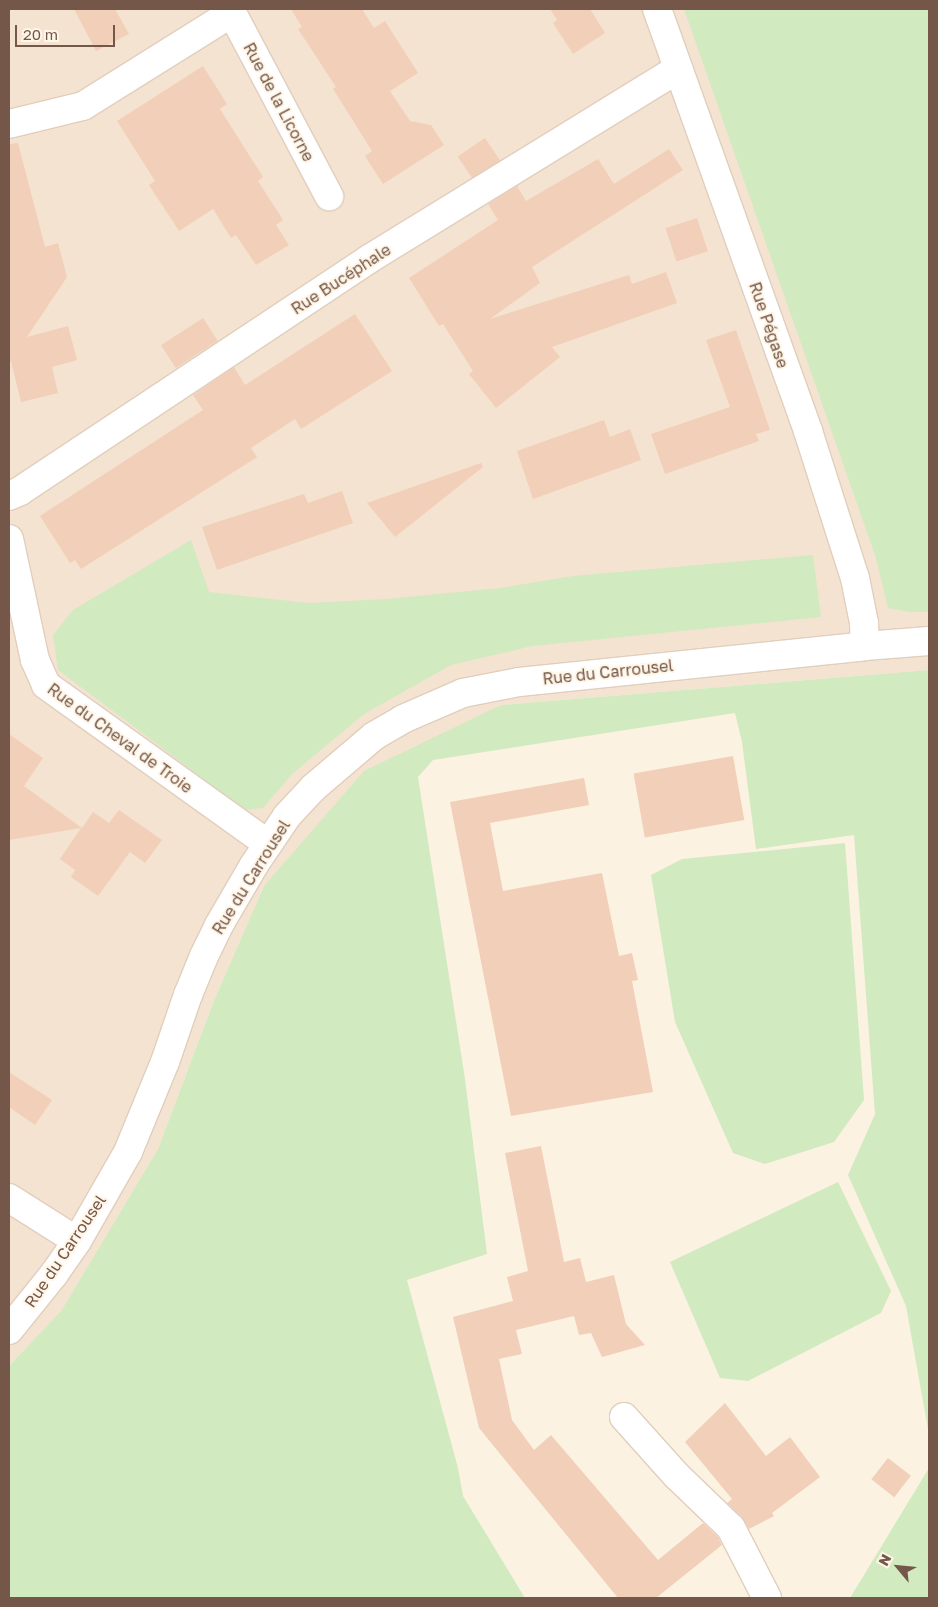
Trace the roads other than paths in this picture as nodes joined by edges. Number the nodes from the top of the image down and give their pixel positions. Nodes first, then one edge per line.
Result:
1 (657, 9) edge
2 (231, 11) edge
3 (678, 69) junction
4 (9, 124) edge
5 (329, 196) dead end
6 (9, 496) edge
7 (9, 539) edge
8 (929, 641) edge
9 (865, 646) junction
10 (268, 844) junction
11 (9, 1198) edge
12 (76, 1241) junction
13 (9, 1330) edge
14 (624, 1417) dead end
15 (767, 1598) edge

1 - 3 street, Rue Pégase
2 - 4 street
2 - 5 street, Rue de la Licorne
3 - 6 street, Rue Bucéphale
3 - 9 street, Rue Pégase
7 - 10 street, Rue du Cheval de Troie
8 - 9 street, Rue du Carrousel
9 - 10 street, Rue du Carrousel
10 - 12 street, Rue du Carrousel
11 - 12 street
12 - 13 street, Rue du Carrousel
14 - 15 street

